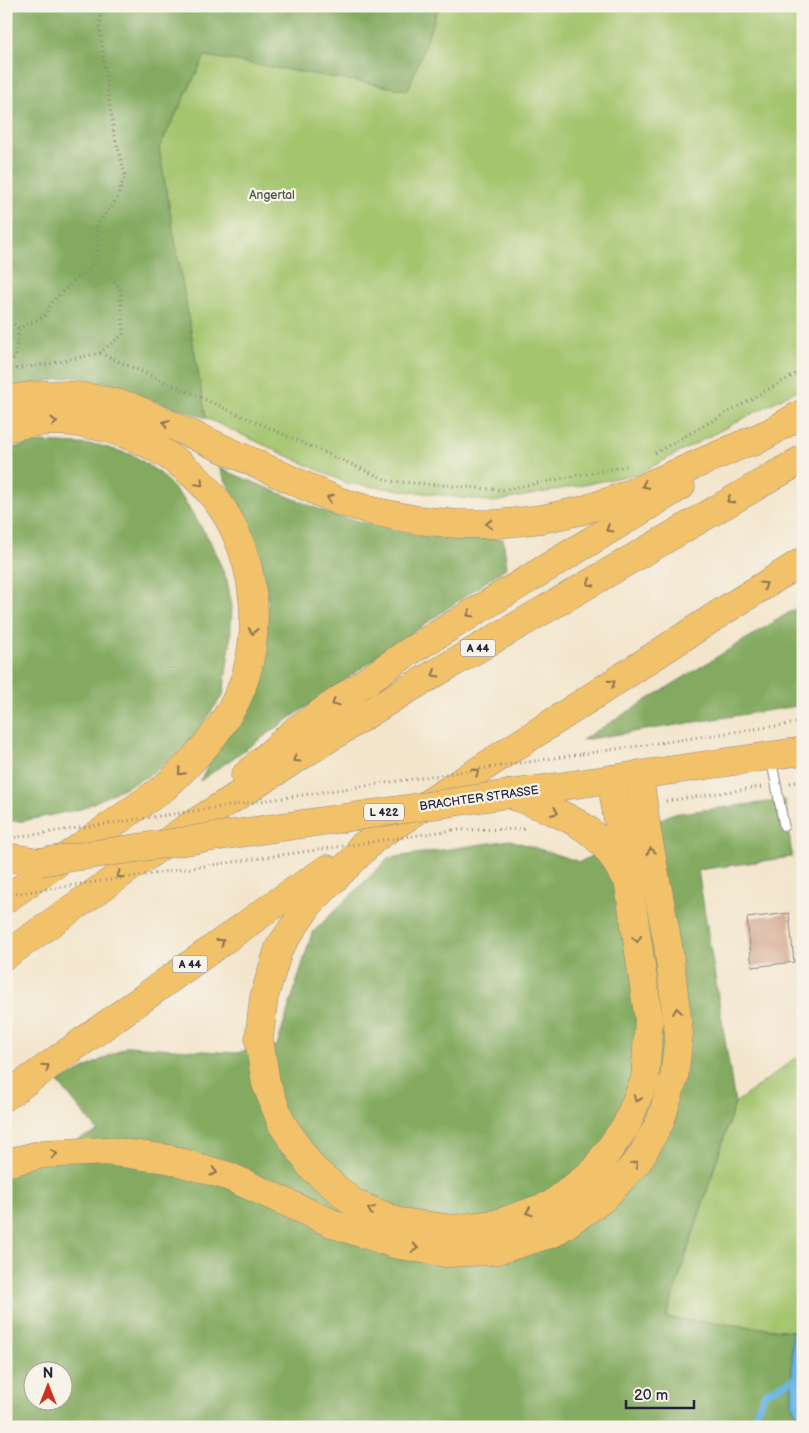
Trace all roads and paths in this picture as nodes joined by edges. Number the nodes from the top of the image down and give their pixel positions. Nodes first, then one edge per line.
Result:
1 (102, 6) edge
2 (94, 261) junction
3 (6, 318) edge
4 (19, 328) junction
5 (100, 353) junction
6 (6, 369) edge
7 (803, 370) edge
8 (6, 400) edge
9 (803, 413) edge
10 (6, 428) edge
11 (770, 432) junction
12 (651, 455) dead end
13 (803, 459) edge
14 (634, 465) dead end
15 (803, 561) edge
16 (803, 722) edge
17 (803, 750) edge
18 (771, 755) junction
19 (639, 774) junction
20 (611, 779) junction
21 (509, 794) junction
22 (784, 826) dead end
23 (188, 827) junction
24 (453, 830) dead end
25 (376, 837) junction
26 (8, 847) edge
27 (40, 862) junction
28 (6, 867) edge
29 (630, 891) junction
30 (6, 895) edge
31 (6, 899) edge
32 (6, 955) edge
33 (6, 1096) edge
34 (6, 1163) edge

1 - 2 path
2 - 4 path
2 - 5 path
3 - 4 path
4 - 6 path
5 - 6 path
5 - 14 path
7 - 12 path
11 -> 8 main road
9 - 11 main road
10 -> 31 main road
11 -> 23 main road
13 -> 23 main road, A 44
25 -> 15 main road, A 44
16 - 26 path, bridge
17 - 18 main road, BRACHTER STRASSE / L 422
18 - 19 main road, BRACHTER STRASSE / L 422
18 - 22 lane
19 - 20 main road, BRACHTER STRASSE / L 422
34 -> 19 main road
20 - 21 main road, BRACHTER STRASSE / L 422
20 - 29 main road
21 - 27 main road, BRACHTER STRASSE / L 422, bridge
21 -> 29 main road
23 -> 32 main road, A 44
24 - 30 path, bridge
29 -> 25 main road
33 -> 25 main road, A 44
26 - 27 main road
27 - 28 main road, BRACHTER STRASSE / L 422

